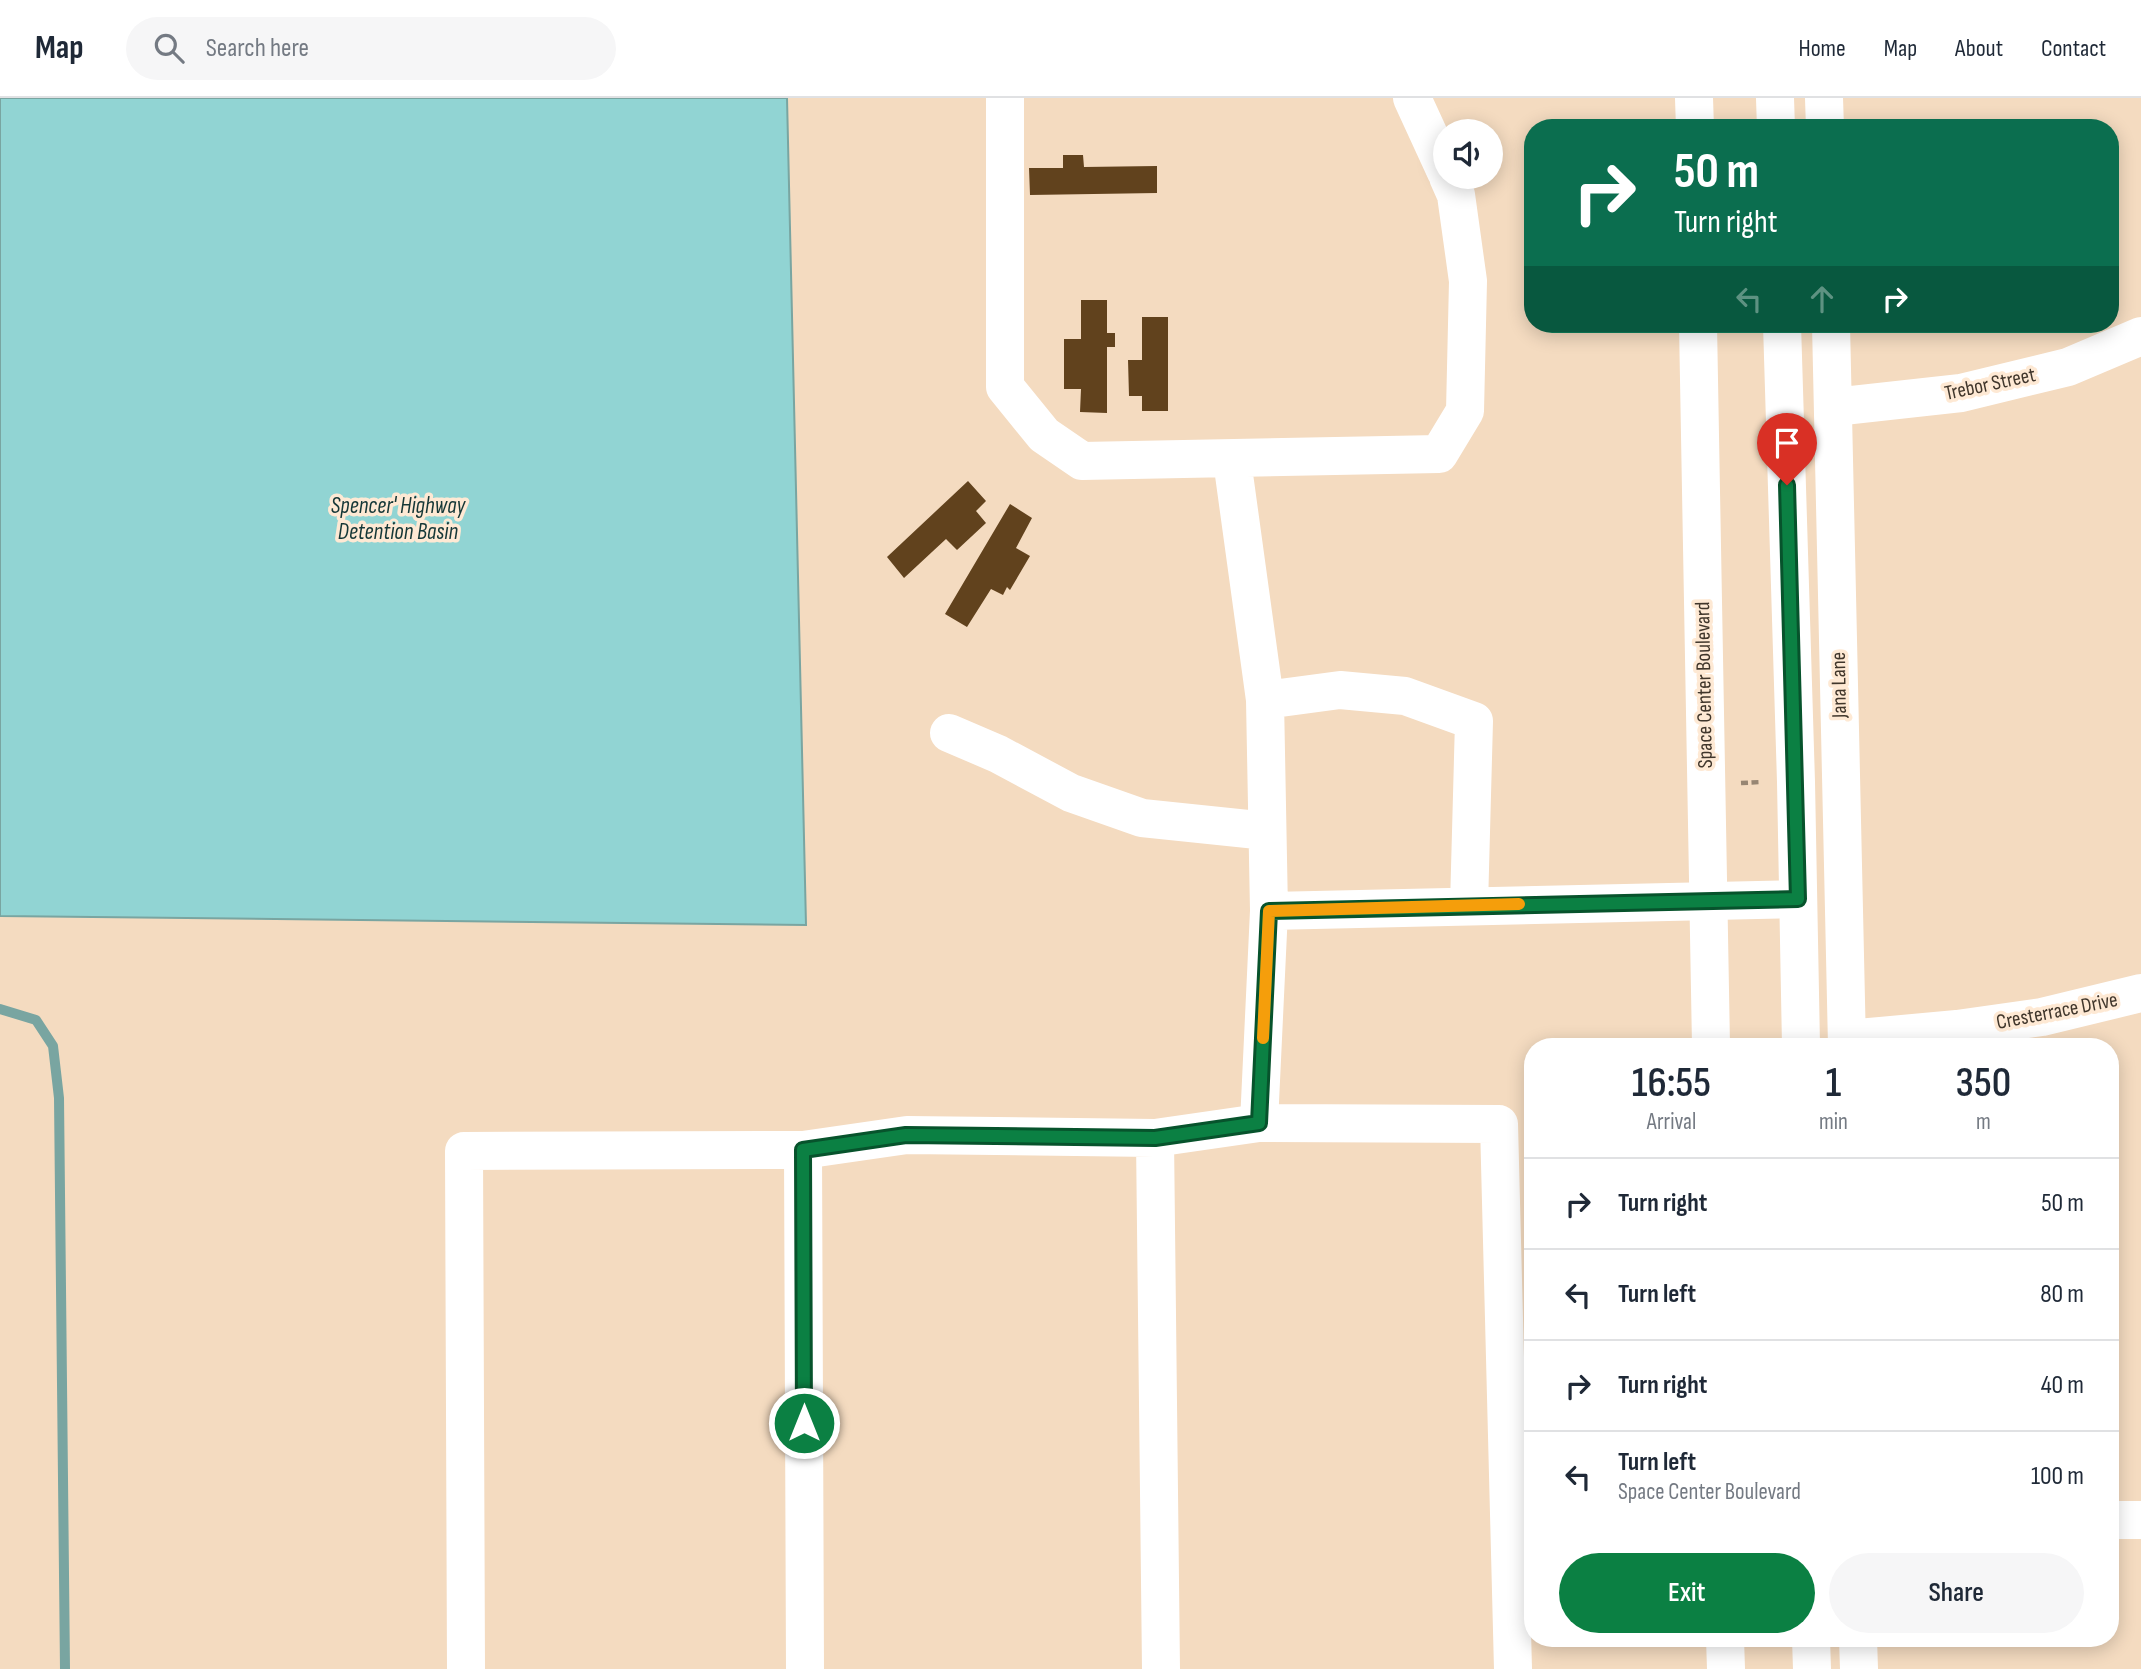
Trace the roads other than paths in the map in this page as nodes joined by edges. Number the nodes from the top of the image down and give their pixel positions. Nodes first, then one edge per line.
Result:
1 (1005, 98) edge
2 (1412, 98) edge
3 (1694, 98) edge
4 (1775, 98) edge
5 (1824, 98) edge
6 (1695, 119) edge
7 (1776, 119) edge
8 (1825, 119) edge
9 (1433, 144) edge
10 (1453, 189) edge
11 (1698, 333) edge
12 (1782, 333) edge
13 (1831, 333) edge
14 (2141, 336) edge
15 (1834, 407) junction
16 (1232, 460) junction
17 (1265, 700) junction
18 (949, 733) dead end
19 (1267, 831) junction
20 (1708, 899) junction
21 (1798, 899) junction
22 (1469, 906) junction
23 (1269, 911) junction
24 (2141, 993) edge
25 (1711, 1038) edge
26 (1801, 1038) edge
27 (1847, 1038) edge
28 (1886, 1038) edge
29 (1259, 1123) junction
30 (1155, 1138) junction
31 (803, 1150) junction
32 (2119, 1520) edge
33 (2141, 1520) edge
34 (1725, 1647) edge
35 (1811, 1647) edge
36 (1858, 1647) edge
37 (466, 1669) edge
38 (805, 1669) edge
39 (1161, 1669) edge
40 (1513, 1669) edge
41 (1726, 1669) edge
42 (1812, 1669) edge
43 (1859, 1669) edge

1 - 16 street
2 - 9 street
3 - 6 street
4 - 7 street
5 - 8 street
10 - 16 street
11 - 20 street, Space Center Boulevard
12 - 21 street
13 - 15 street, Jana Lane
14 - 15 street, Trebor Street
15 - 27 street, Jana Lane
16 - 17 street
17 - 19 street
17 - 22 street
18 - 19 street
19 - 23 street
20 - 21 street
20 - 22 street
20 - 25 street, Space Center Boulevard
21 - 26 street
22 - 23 street
23 - 29 street
24 - 28 street, Cresterrace Drive
29 - 30 street
29 - 40 street
30 - 31 street
30 - 39 street
31 - 37 street
31 - 38 street
32 - 33 street
34 - 41 street
35 - 42 street
36 - 43 street

